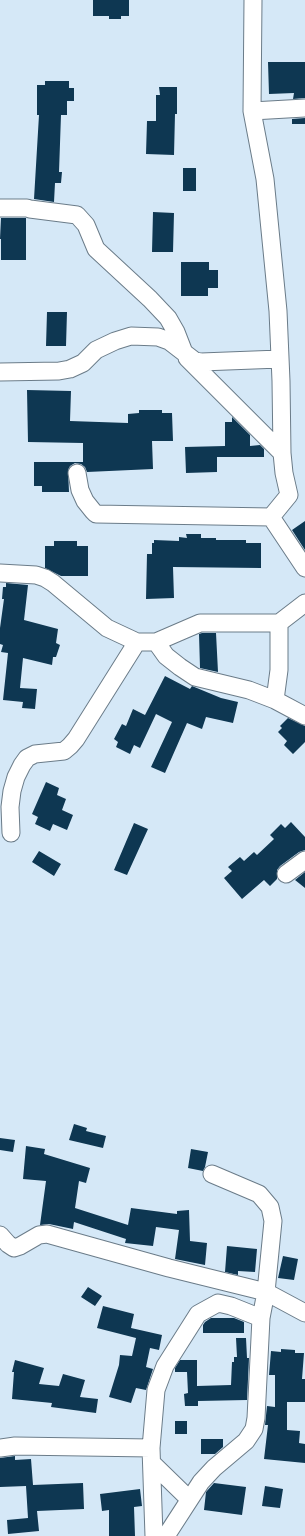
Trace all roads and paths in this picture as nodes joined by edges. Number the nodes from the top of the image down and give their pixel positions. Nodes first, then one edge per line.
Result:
1 (253, 0) edge
2 (305, 108) edge
3 (252, 111) junction
4 (0, 208) edge
5 (176, 346) junction
6 (280, 359) junction
7 (0, 372) edge
8 (282, 453) junction
9 (77, 473) dead end
10 (271, 517) junction
11 (305, 568) edge
12 (0, 573) edge
13 (305, 603) edge
14 (279, 623) junction
15 (137, 642) junction
16 (156, 642) junction
17 (275, 700) junction
18 (305, 716) edge
19 (11, 833) dead end
20 (305, 860) edge
21 (286, 874) dead end
22 (212, 1174) dead end
23 (0, 1235) edge
24 (266, 1292) junction
25 (305, 1313) edge
26 (261, 1318) junction
27 (0, 1448) edge
28 (152, 1455) junction
29 (189, 1499) junction
30 (154, 1536) edge
31 (166, 1536) edge

1 - 3 street
2 - 3 street
3 - 6 street
4 - 5 street
5 - 6 street
5 - 7 street
5 - 8 street
6 - 8 street
8 - 10 street
9 - 10 street
10 - 11 street
12 - 15 street
13 - 14 street
14 - 16 street
14 - 17 street
15 - 16 street
15 - 19 street
16 - 17 street
17 - 18 street
20 - 21 street
22 - 24 street
23 - 24 street
24 - 25 street
24 - 26 street
26 - 28 street
26 - 29 street
27 - 28 street
28 - 29 street
28 - 30 street
29 - 31 street

